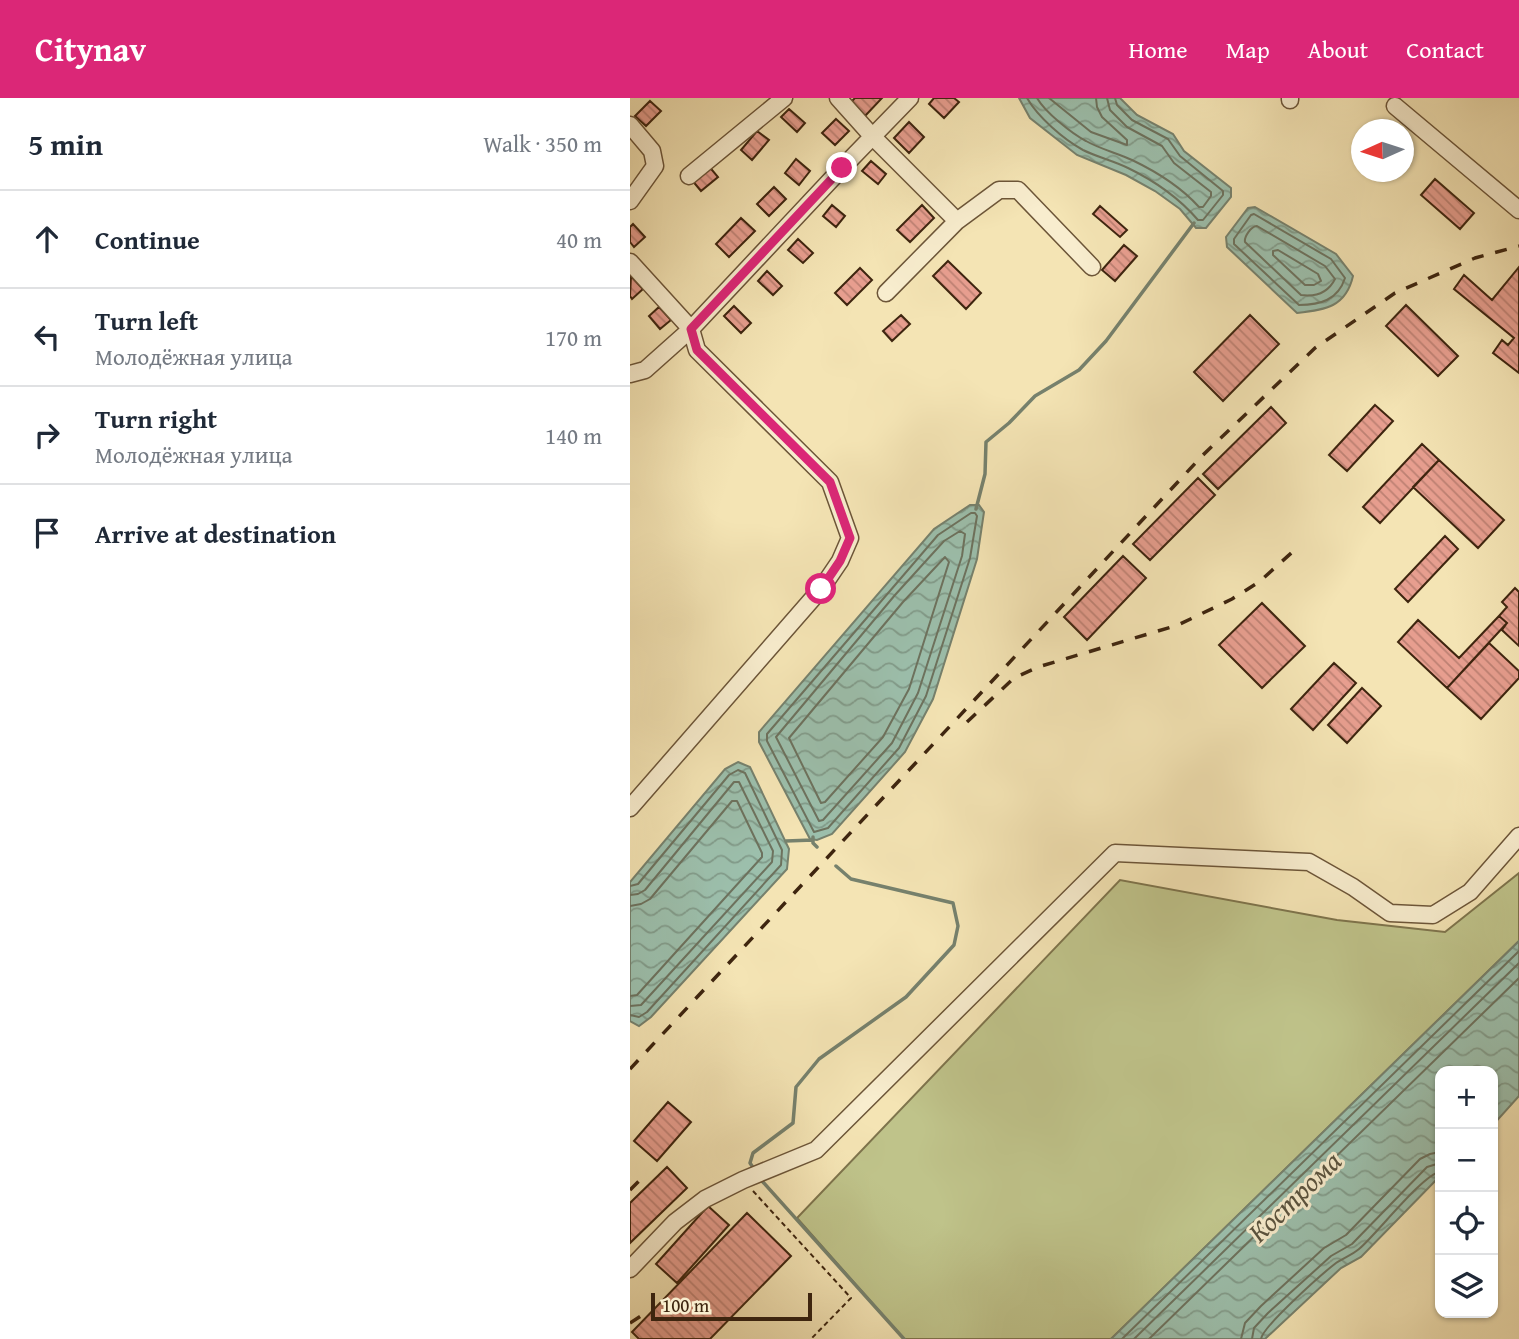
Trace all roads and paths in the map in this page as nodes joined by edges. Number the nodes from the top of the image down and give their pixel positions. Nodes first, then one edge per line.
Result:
1 (784, 98) edge
2 (838, 98) edge
3 (910, 98) edge
4 (1395, 106) dead end
5 (630, 125) edge
6 (872, 136) junction
7 (689, 176) dead end
8 (630, 201) edge
9 (1519, 210) edge
10 (957, 221) junction
11 (630, 262) edge
12 (1093, 267) dead end
13 (886, 293) dead end
14 (691, 329) junction
15 (630, 374) edge
16 (630, 808) edge
17 (1519, 836) edge
18 (743, 1180) junction
19 (630, 1269) edge
20 (811, 1339) edge

1 - 7 street
2 - 6 street
3 - 6 street
4 - 9 street
5 - 8 street
6 - 10 street
6 - 14 street
10 - 12 street
10 - 13 street
11 - 14 street
14 - 15 street
14 - 16 street
17 - 18 street
18 - 19 street
18 - 20 path

